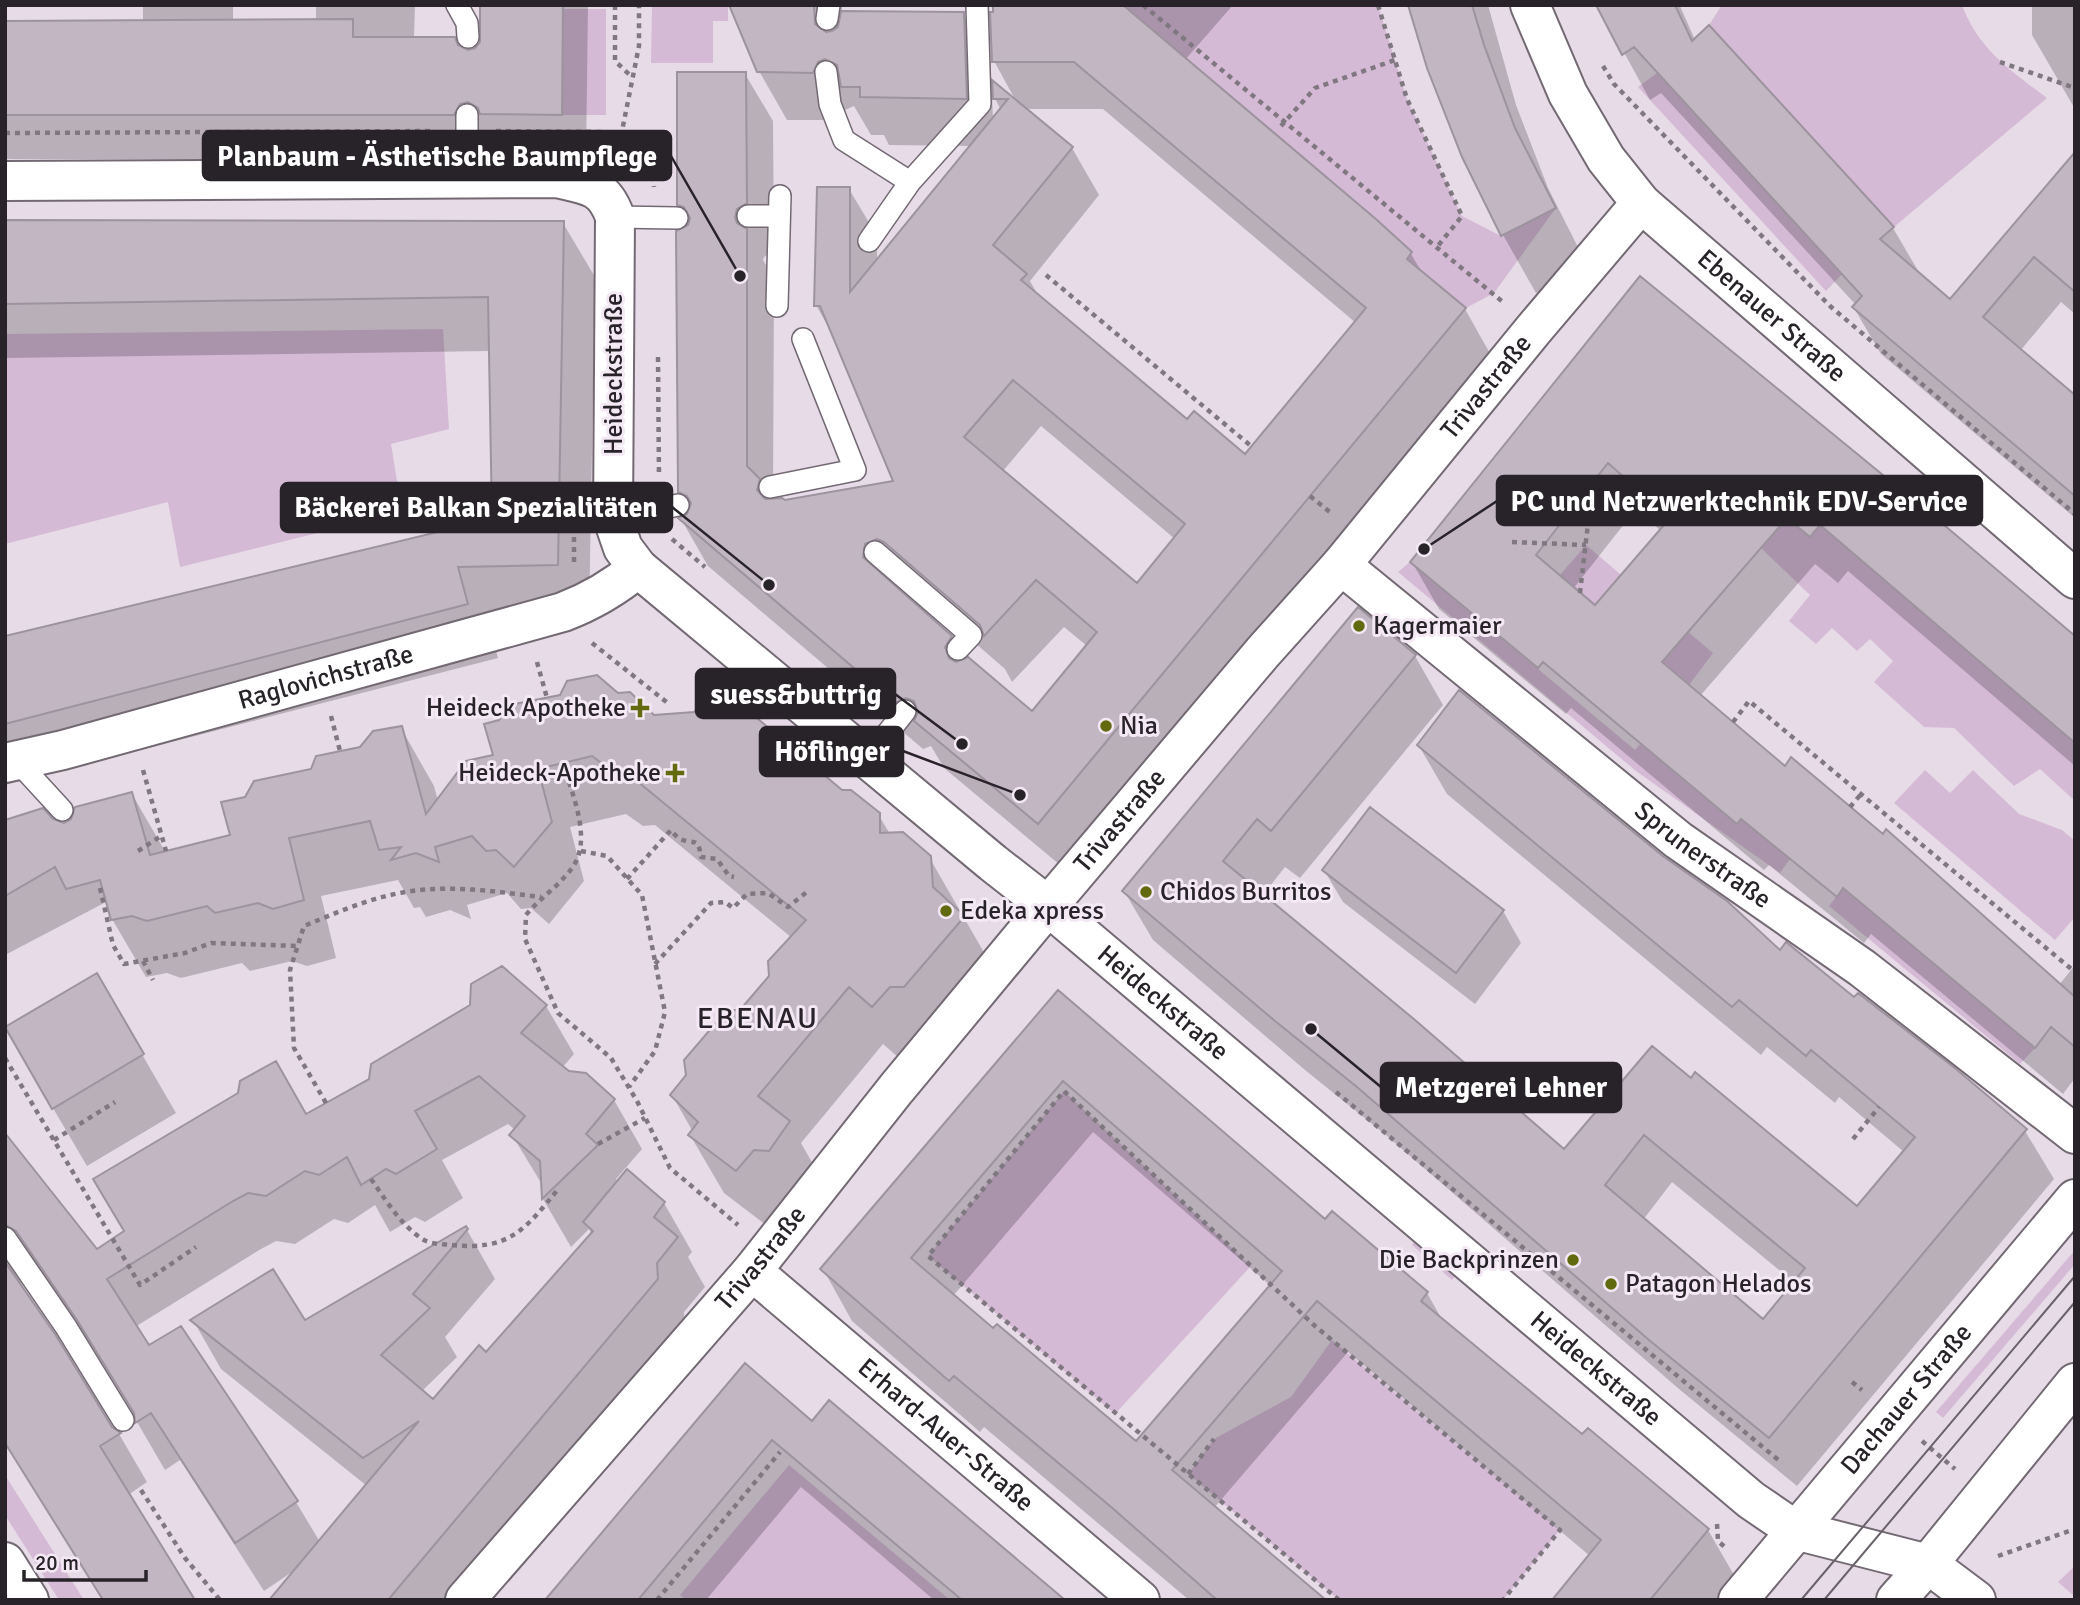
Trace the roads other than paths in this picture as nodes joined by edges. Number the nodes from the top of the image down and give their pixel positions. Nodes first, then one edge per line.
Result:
1 (457, 5) edge
2 (977, 5) edge
3 (1530, 5) edge
4 (468, 37) dead end
5 (826, 72) dead end
6 (467, 115) dead end
7 (467, 179) junction
8 (5, 180) edge
9 (910, 182) junction
10 (606, 202) junction
11 (1641, 204) junction
12 (747, 216) dead end
13 (677, 218) dead end
14 (869, 241) dead end
15 (776, 306) dead end
16 (803, 339) dead end
17 (770, 487) dead end
18 (678, 505) dead end
19 (613, 519) junction
20 (875, 552) dead end
21 (1341, 565) junction
22 (638, 568) junction
23 (2075, 579) edge
24 (958, 649) dead end
25 (905, 711) dead end
26 (868, 758) junction
27 (10, 762) edge
28 (62, 810) dead end
29 (1048, 906) junction
30 (2075, 1134) edge
31 (2075, 1199) edge
32 (5, 1238) edge
33 (760, 1261) junction
34 (2075, 1383) edge
35 (122, 1420) dead end
36 (1795, 1530) junction
37 (5, 1562) edge
38 (1928, 1564) junction
39 (29, 1600) edge
40 (465, 1600) edge
41 (1140, 1600) edge
42 (1738, 1600) edge
43 (1896, 1600) edge
44 (1976, 1600) edge

1 - 4 lane
2 - 9 lane
3 - 11 street, Ebenauer Straße
5 - 9 lane
6 - 7 lane
7 - 8 street
7 - 10 street
9 - 14 lane
10 - 13 lane
10 - 19 street, Heideckstraße
11 - 21 street, Trivastraße
11 - 23 street, Ebenauer Straße
12 - 15 lane
16 - 17 lane
18 - 19 lane
19 - 22 street, Heideckstraße
20 - 24 lane
21 - 29 street, Trivastraße
21 - 30 street, Sprunerstraße
22 - 26 street, Heideckstraße
22 - 27 street, Raglovichstraße
25 - 26 lane
26 - 29 street, Heideckstraße
27 - 28 lane
29 - 33 street, Trivastraße
29 - 36 street, Heideckstraße
31 - 36 street, Dachauer Straße
32 - 35 lane
33 - 40 street, Trivastraße
33 - 41 street, Erhard-Auer-Straße
34 - 38 street
36 - 38 street, Heideckstraße
36 - 42 street, Dachauer Straße
37 - 39 street
38 - 43 street
38 - 44 street

